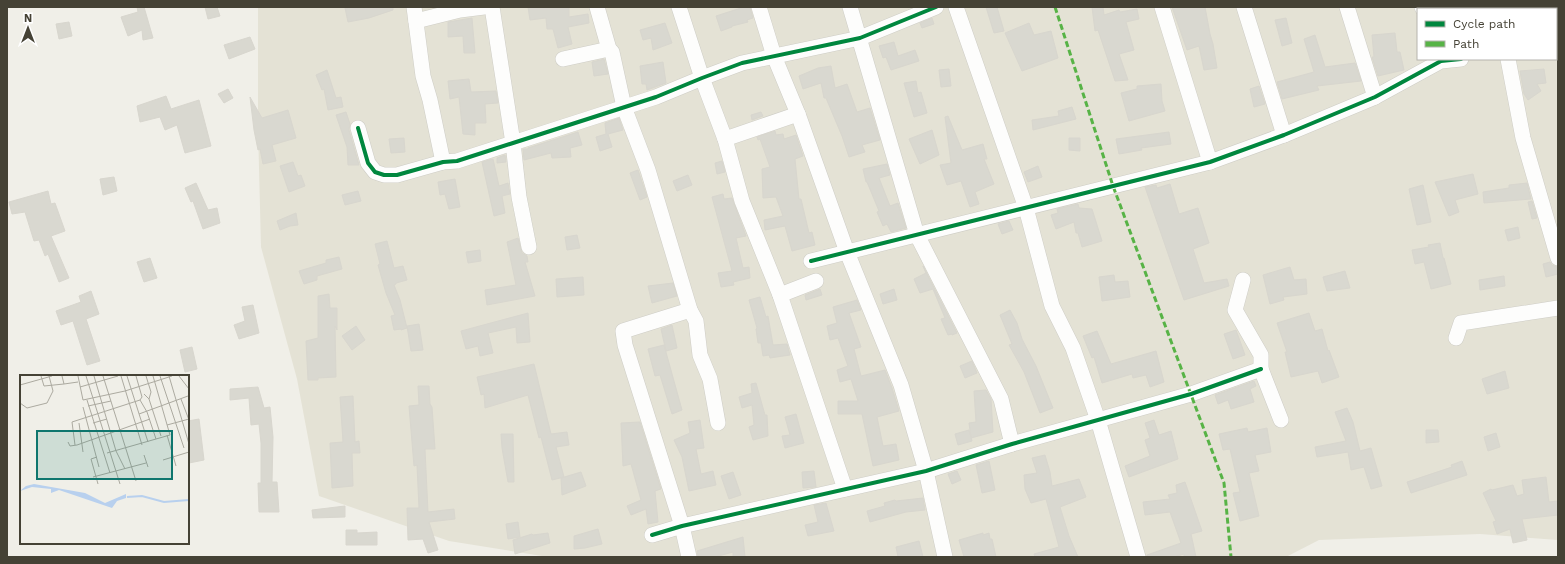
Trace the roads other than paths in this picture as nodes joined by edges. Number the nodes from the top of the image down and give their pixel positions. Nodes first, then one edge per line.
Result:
1 (484, 7) edge
2 (492, 7) edge
3 (597, 7) edge
4 (679, 7) edge
5 (759, 7) edge
6 (850, 7) edge
7 (936, 7) edge
8 (956, 7) edge
9 (1162, 7) edge
10 (1244, 7) edge
11 (1348, 7) edge
12 (415, 14) edge
13 (860, 38) junction
14 (609, 49) junction
15 (774, 56) junction
16 (563, 59) dead end
17 (1440, 60) edge
18 (1508, 60) edge
19 (702, 78) junction
20 (1375, 97) junction
21 (624, 107) junction
22 (798, 114) junction
23 (358, 128) dead end
24 (1284, 135) junction
25 (724, 139) junction
26 (513, 143) junction
27 (443, 162) junction
28 (1210, 162) junction
29 (1026, 208) junction
30 (917, 235) junction
31 (529, 247) dead end
32 (847, 252) junction
33 (1558, 258) edge
34 (811, 261) dead end
35 (1243, 280) dead end
36 (816, 281) dead end
37 (780, 295) junction
38 (1558, 308) edge
39 (690, 310) junction
40 (1456, 338) dead end
41 (1261, 369) junction
42 (1098, 420) junction
43 (1281, 420) dead end
44 (718, 424) dead end
45 (1012, 444) junction
46 (926, 471) junction
47 (845, 489) junction
48 (682, 526) junction
49 (652, 535) dead end
50 (689, 557) edge
51 (945, 557) edge
52 (1138, 557) edge

1 - 12 street
2 - 26 street
3 - 14 street
4 - 19 street
5 - 15 street
6 - 13 street
7 - 13 street
8 - 29 street
9 - 28 street
10 - 24 street
11 - 20 street
12 - 27 street
13 - 15 street
13 - 30 street
14 - 16 street
14 - 21 street
15 - 19 street
15 - 22 street
17 - 20 street
18 - 33 street
19 - 21 street
19 - 25 street
20 - 24 street
21 - 26 street
21 - 39 street
22 - 25 street
22 - 32 street
23 - 27 street
24 - 28 street
25 - 37 street
26 - 27 street
26 - 31 street
28 - 29 street
29 - 30 street
29 - 42 street
30 - 32 street
30 - 45 street
32 - 34 street
32 - 46 street
35 - 41 street
36 - 37 street
37 - 47 street
38 - 40 street
39 - 44 street
39 - 48 street
41 - 42 street
41 - 43 street
42 - 45 street
42 - 52 street
45 - 46 street
46 - 47 street
46 - 51 street
47 - 48 street
48 - 49 street
48 - 50 street

